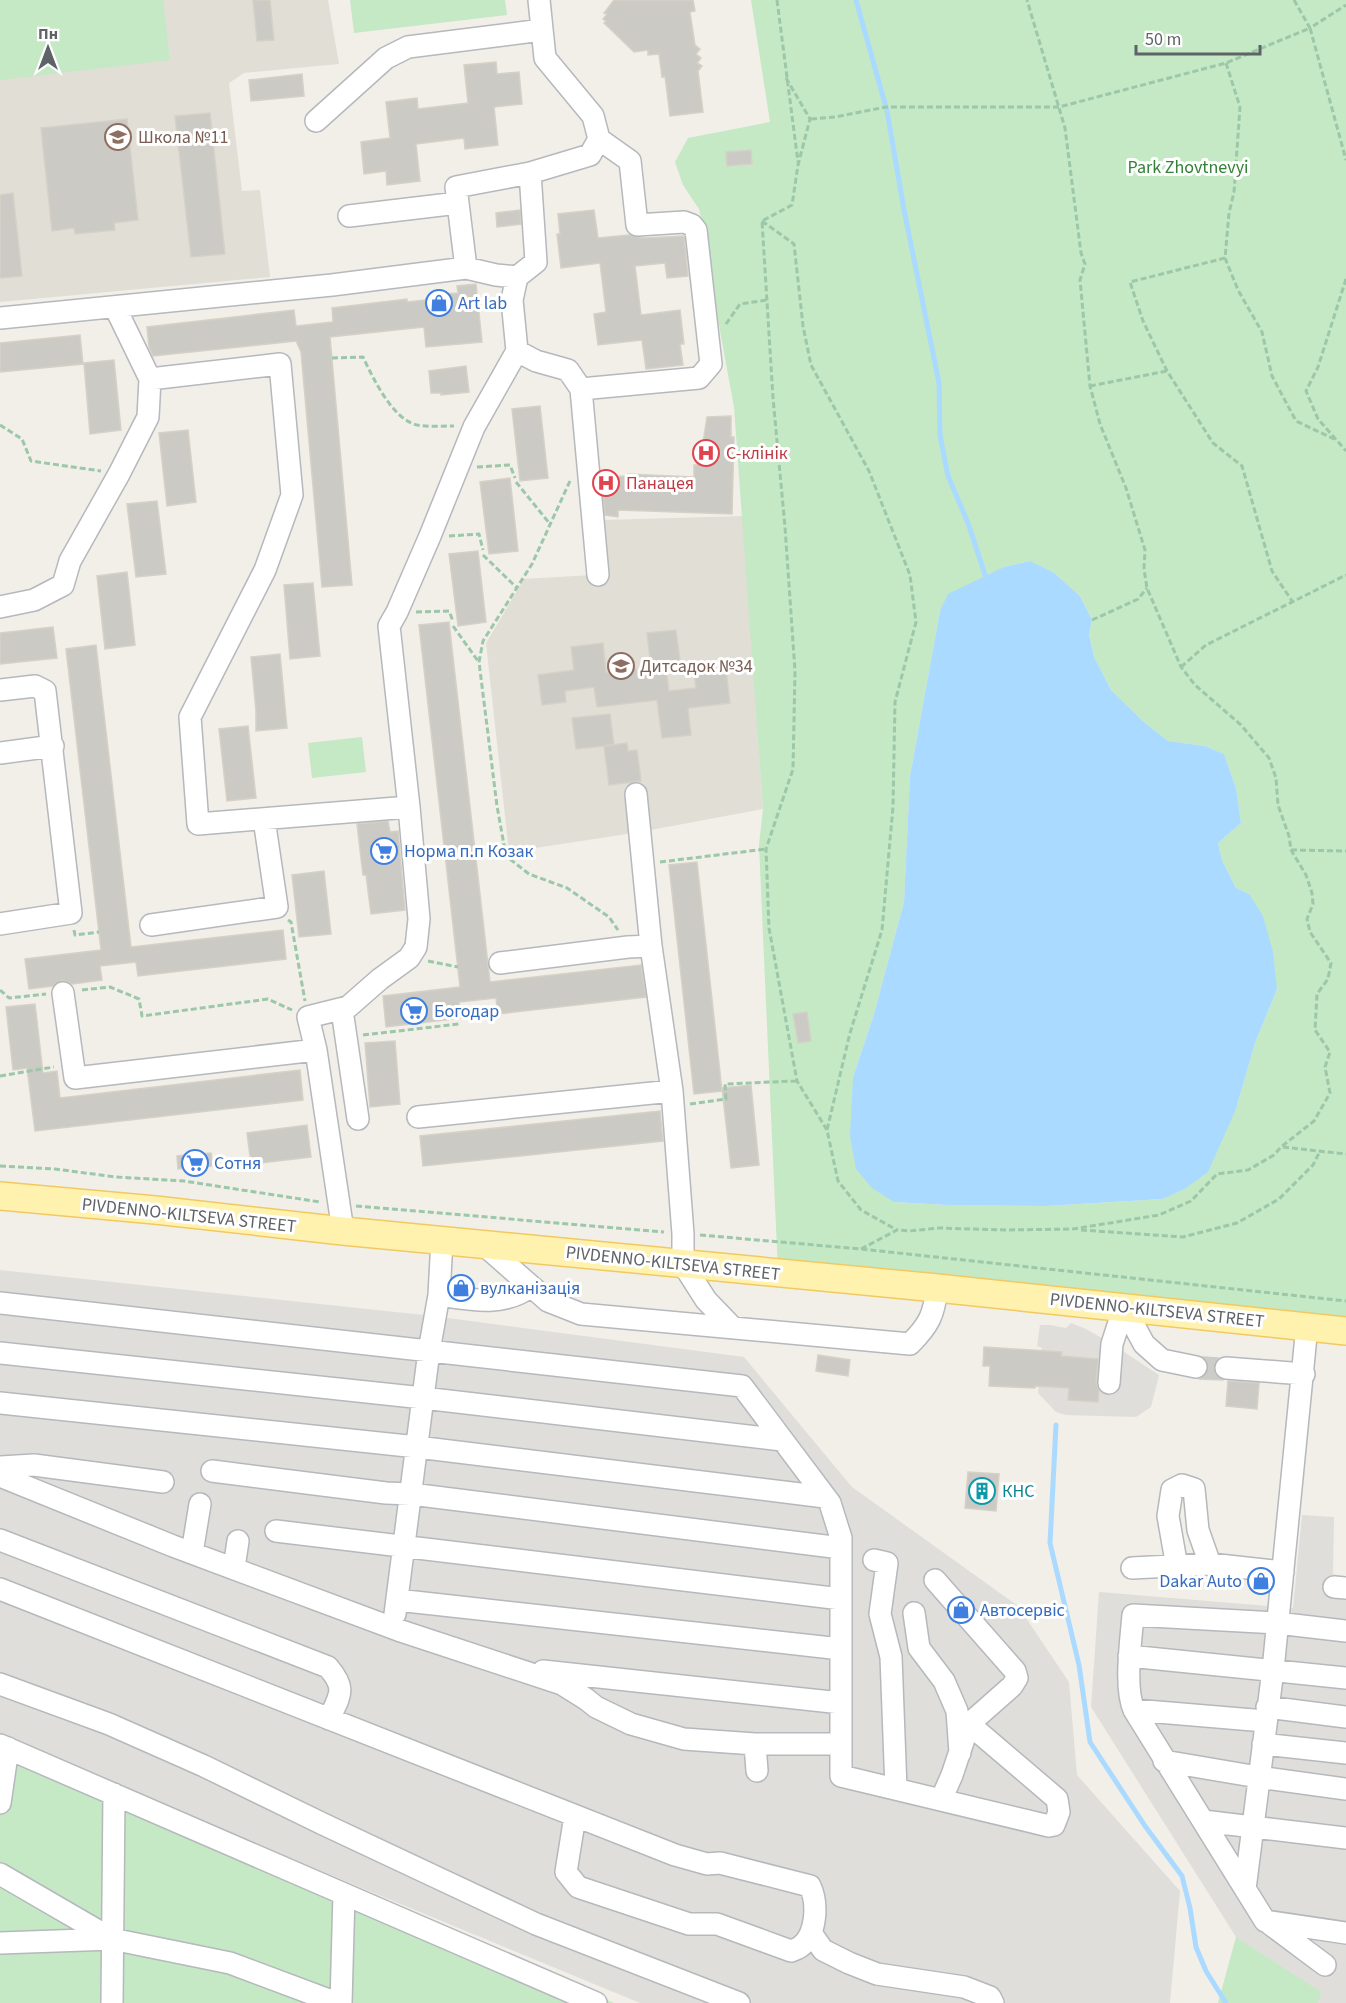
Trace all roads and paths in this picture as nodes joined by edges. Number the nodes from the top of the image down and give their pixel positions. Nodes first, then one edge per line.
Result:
1 (539, 0) edge
2 (777, 0) edge
3 (1026, 0) edge
4 (1294, 0) edge
5 (1346, 5) edge
6 (1310, 28) junction
7 (542, 30) junction
8 (1226, 63) junction
9 (786, 78) junction
10 (1059, 107) junction
11 (810, 119) junction
12 (316, 121) dead end
13 (599, 139) junction
14 (1346, 160) edge
15 (798, 165) junction
16 (530, 173) junction
17 (458, 203) junction
18 (349, 216) dead end
19 (762, 221) junction
20 (1225, 258) junction
21 (466, 268) junction
22 (517, 277) junction
23 (1346, 279) edge
24 (767, 300) junction
25 (115, 307) junction
26 (0, 318) edge
27 (720, 333) dead end
28 (517, 351) junction
29 (332, 358) dead end
30 (1167, 370) junction
31 (150, 379) junction
32 (1089, 386) junction
33 (581, 389) junction
34 (0, 425) edge
35 (474, 427) junction
36 (1334, 439) junction
37 (1346, 451) edge
38 (457, 469) junction
39 (588, 470) junction
40 (119, 474) junction
41 (550, 524) junction
42 (430, 536) junction
43 (483, 550) dead end
44 (483, 555) dead end
45 (598, 575) dead end
46 (1346, 575) edge
47 (516, 587) junction
48 (1148, 588) junction
49 (1292, 601) junction
50 (0, 607) edge
51 (397, 612) junction
52 (1092, 620) dead end
53 (453, 621) dead end
54 (453, 626) dead end
55 (479, 662) junction
56 (1181, 667) junction
57 (0, 690) edge
58 (53, 746) junction
59 (0, 753) edge
60 (636, 794) dead end
61 (409, 807) junction
62 (264, 819) junction
63 (766, 849) junction
64 (1291, 850) junction
65 (1346, 851) edge
66 (643, 864) junction
67 (277, 908) junction
68 (0, 924) edge
69 (151, 926) dead end
70 (651, 946) junction
71 (628, 947) junction
72 (409, 958) junction
73 (500, 963) dead end
74 (458, 967) dead end
75 (0, 990) edge
76 (63, 993) junction
77 (342, 1010) junction
78 (308, 1017) junction
79 (459, 1024) dead end
80 (346, 1037) junction
81 (316, 1050) junction
82 (73, 1064) junction
83 (0, 1076) edge
84 (797, 1081) junction
85 (673, 1098) junction
86 (418, 1117) dead end
87 (358, 1119) dead end
88 (827, 1130) junction
89 (1281, 1147) junction
90 (1320, 1151) junction
91 (1346, 1154) edge
92 (0, 1196) edge
93 (1073, 1229) junction
94 (897, 1230) junction
95 (343, 1232) junction
96 (442, 1240) junction
97 (483, 1244) junction
98 (861, 1249) dead end
99 (683, 1264) junction
100 (531, 1286) junction
101 (937, 1288) junction
102 (439, 1295) junction
103 (0, 1303) edge
104 (1124, 1307) junction
105 (1307, 1326) junction
106 (733, 1328) junction
107 (1346, 1331) edge
108 (429, 1351) junction
109 (0, 1353) edge
110 (1196, 1367) tunnel mouth
111 (1226, 1368) tunnel mouth
112 (1304, 1374) junction
113 (1109, 1383) dead end
114 (423, 1398) junction
115 (0, 1403) edge
116 (782, 1440) junction
117 (417, 1448) junction
118 (0, 1467) edge
119 (212, 1471) dead end
120 (0, 1476) edge
121 (163, 1482) dead end
122 (411, 1494) junction
123 (825, 1497) junction
124 (200, 1504) dead end
125 (276, 1531) dead end
126 (0, 1540) edge
127 (238, 1540) dead end
128 (404, 1545) junction
129 (840, 1548) junction
130 (192, 1553) junction
131 (874, 1560) dead end
132 (1210, 1564) junction
133 (1177, 1567) junction
134 (234, 1568) junction
135 (1132, 1568) dead end
136 (1283, 1572) junction
137 (935, 1580) dead end
138 (0, 1589) edge
139 (840, 1599) junction
140 (397, 1600) junction
141 (914, 1613) dead end
142 (1277, 1623) junction
143 (393, 1628) junction
144 (1346, 1631) edge
145 (919, 1642) junction
146 (841, 1649) junction
147 (889, 1649) junction
148 (1129, 1656) junction
149 (516, 1669) junction
150 (1273, 1670) junction
151 (1346, 1678) edge
152 (0, 1684) edge
153 (841, 1703) junction
154 (1134, 1710) junction
155 (1266, 1714) junction
156 (963, 1717) junction
157 (1346, 1717) edge
158 (329, 1719) junction
159 (755, 1744) junction
160 (841, 1744) junction
161 (1263, 1744) junction
162 (4, 1747) edge
163 (1346, 1754) edge
164 (1164, 1761) junction
165 (757, 1772) dead end
166 (1258, 1777) junction
167 (896, 1789) junction
168 (1346, 1789) edge
169 (114, 1794) junction
170 (941, 1800) junction
171 (0, 1803) edge
172 (574, 1816) junction
173 (1203, 1821) junction
174 (1253, 1826) junction
175 (1346, 1838) edge
176 (0, 1874) edge
177 (1245, 1889) junction
178 (344, 1894) junction
179 (1265, 1921) junction
180 (811, 1933) junction
181 (1346, 1934) edge
182 (112, 1939) junction
183 (0, 1943) edge
184 (1325, 1965) dead end
185 (553, 1994) edge
186 (112, 2003) edge
187 (339, 2003) edge
188 (596, 2003) edge
189 (739, 2003) edge
190 (993, 2003) edge

1 - 7 street
2 - 9 path
3 - 10 path
4 - 6 path
5 - 6 path
6 - 8 path
6 - 14 path
7 - 12 street
7 - 13 street
8 - 10 path
8 - 20 path
9 - 11 path
9 - 15 path
10 - 11 path
10 - 32 path
11 - 15 path
13 - 16 street
13 - 33 street
15 - 19 path
16 - 17 street
16 - 22 street
17 - 18 street
17 - 21 street
19 - 24 path
19 - 88 path
20 - 30 path
20 - 36 path
21 - 22 street
21 - 25 street
22 - 28 street
23 - 36 path
24 - 27 path
24 - 63 path
25 - 26 street
25 - 31 street
28 - 33 street
28 - 35 street
29 - 35 path
30 - 32 path
30 - 49 path
31 - 40 street
31 - 62 street
32 - 48 path
33 - 39 street
34 - 40 path
35 - 38 street
36 - 37 path
38 - 41 path
38 - 42 street
39 - 41 path
39 - 45 street
40 - 50 street
41 - 47 path
42 - 43 path
42 - 51 street
44 - 47 path
46 - 49 path
47 - 55 path
48 - 52 path
48 - 56 path
49 - 56 path
51 - 53 path
51 - 61 street
54 - 55 path
55 - 71 path
56 - 64 path
57 - 58 street
58 - 59 street
58 - 68 street
60 - 66 street
61 - 62 street
61 - 72 street
62 - 67 street
63 - 66 path
63 - 84 path
64 - 65 path
64 - 89 path
66 - 70 street
67 - 69 street
67 - 78 path
70 - 71 street
70 - 85 street
71 - 73 street
72 - 74 path
72 - 77 street
75 - 76 path
76 - 78 path
76 - 82 street
77 - 78 street
77 - 80 street
78 - 81 street
79 - 80 path
80 - 87 street
81 - 82 street
81 - 95 street
82 - 83 path
84 - 85 path
84 - 88 path
85 - 86 street
85 - 99 street
88 - 94 path
89 - 90 path
89 - 93 path
90 - 91 path
90 - 93 path
92 - 95 main road, PIVDENNO-KILTSEVA STREET
93 - 94 path
94 - 98 path
95 - 96 main road, PIVDENNO-KILTSEVA STREET
96 - 97 main road, PIVDENNO-KILTSEVA STREET
96 - 102 street
97 - 99 main road, PIVDENNO-KILTSEVA STREET
97 - 100 street
99 - 101 main road, PIVDENNO-KILTSEVA STREET
99 - 106 street
100 - 102 street
100 - 106 street
101 - 104 main road, PIVDENNO-KILTSEVA STREET
101 - 106 street
102 - 108 street
103 - 108 street
104 - 105 main road, PIVDENNO-KILTSEVA STREET
104 - 110 street
104 - 113 street
105 - 107 main road, PIVDENNO-KILTSEVA STREET
105 - 112 street
108 - 114 street
108 - 116 street
109 - 114 street
111 - 112 street
112 - 136 street
114 - 116 street
114 - 117 street
115 - 117 street
116 - 123 street
117 - 122 street
117 - 123 street
118 - 121 street
119 - 122 street
120 - 130 street
122 - 128 street
122 - 129 street
123 - 129 street
124 - 130 street
125 - 128 street
126 - 158 street
127 - 134 street
128 - 139 street
128 - 140 street
129 - 139 street
130 - 134 street
131 - 147 street
132 - 133 street
132 - 133 street
132 - 136 street
133 - 135 street
134 - 143 street
136 - 142 street
137 - 156 street
138 - 158 street
139 - 146 street
140 - 143 street
140 - 146 street
141 - 145 street
142 - 144 street
142 - 148 street
142 - 150 street
143 - 149 street
145 - 147 street
145 - 156 street
146 - 153 street
147 - 167 street
148 - 150 street
148 - 154 street
149 - 153 street
149 - 159 street
150 - 151 street
150 - 155 street
152 - 189 street
153 - 160 street
154 - 155 street
154 - 164 street
155 - 157 street
155 - 161 street
156 - 170 street
156 - 170 street
158 - 172 street
159 - 160 street
159 - 165 street
160 - 167 street
161 - 163 street
161 - 166 street
162 - 169 street
162 - 171 street
164 - 166 street
164 - 173 street
166 - 168 street
166 - 174 street
167 - 170 street
169 - 178 street
169 - 182 street
172 - 180 street
172 - 180 street
173 - 174 street
173 - 177 street
174 - 175 street
174 - 177 street
176 - 182 street
177 - 179 street
178 - 185 street
178 - 187 street
179 - 181 street
179 - 184 street
180 - 190 street
182 - 183 street
182 - 186 street
182 - 187 street
185 - 188 street

